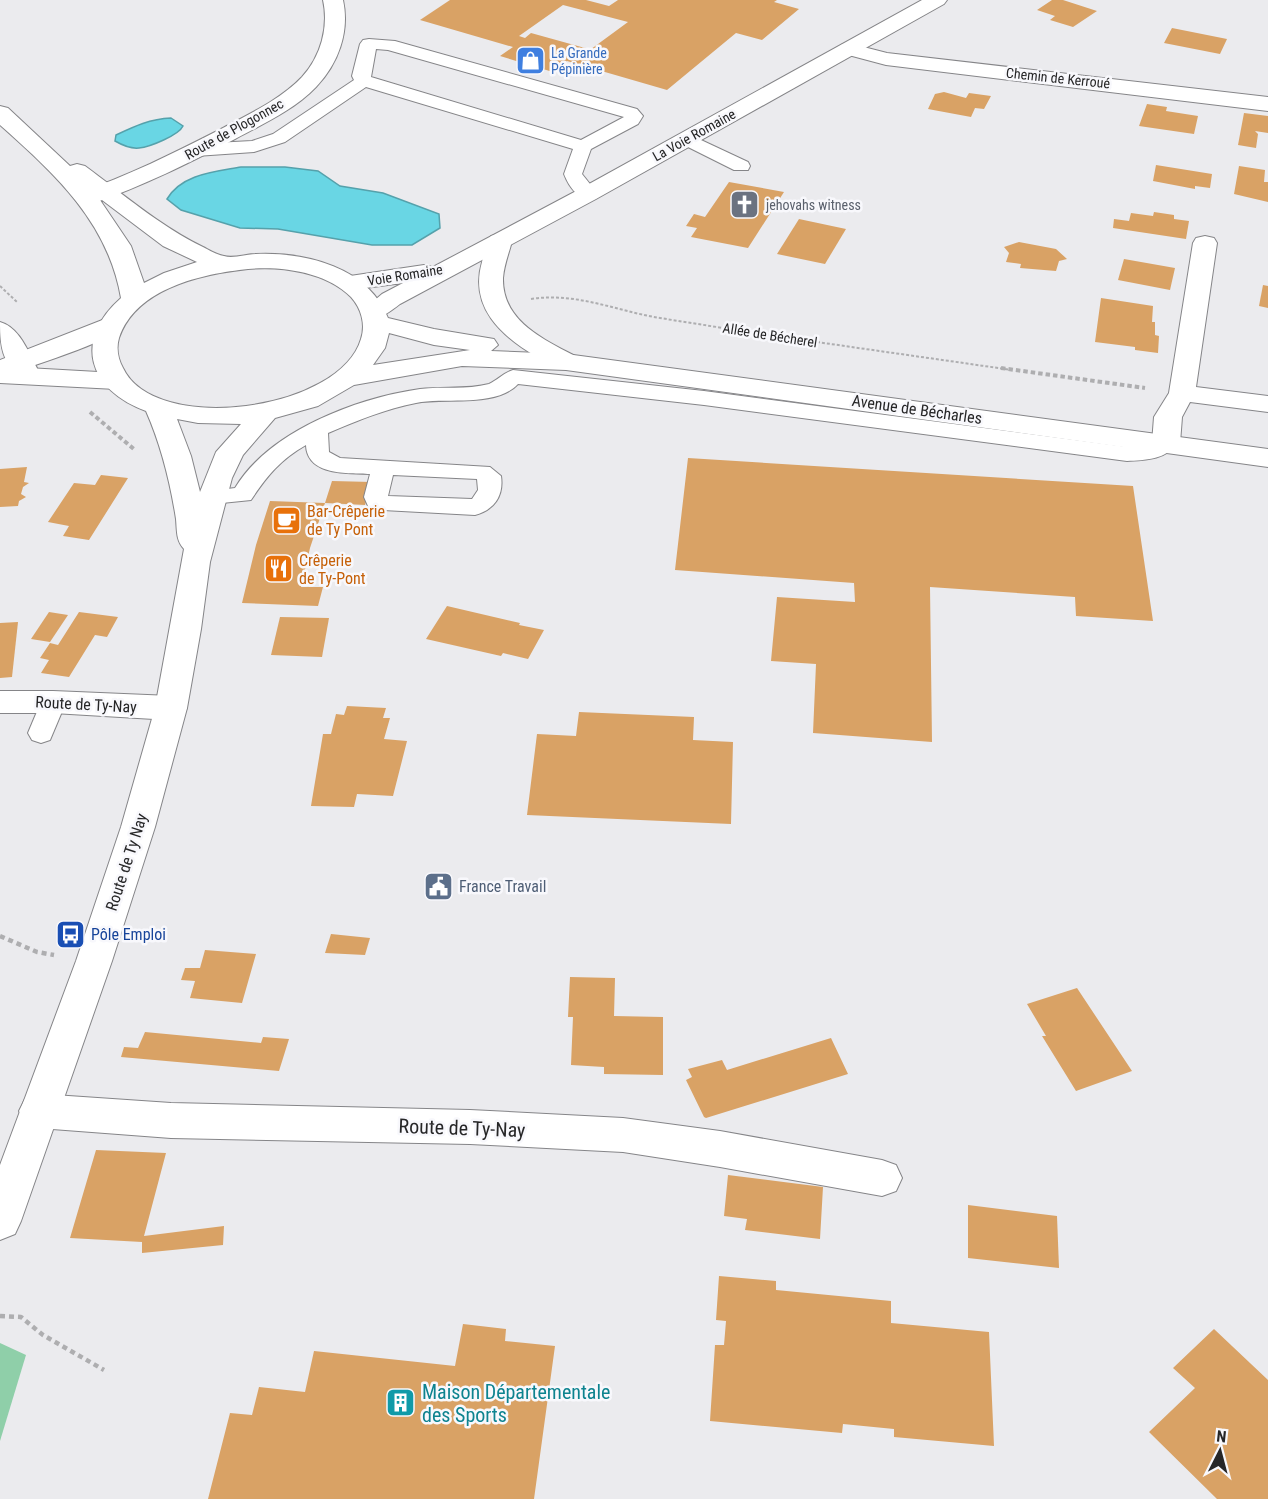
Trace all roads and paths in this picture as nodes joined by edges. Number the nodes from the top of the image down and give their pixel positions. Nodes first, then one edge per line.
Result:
1 (333, 0) edge
2 (937, 0) edge
3 (848, 49) junction
4 (364, 81) junction
5 (1268, 104) edge
6 (0, 113) edge
7 (686, 139) junction
8 (583, 146) junction
9 (196, 150) junction
10 (741, 166) dead end
11 (588, 194) junction
12 (96, 195) junction
13 (500, 241) junction
14 (1205, 243) dead end
15 (220, 264) junction
16 (450, 267) junction
17 (350, 283) junction
18 (134, 299) junction
19 (496, 308) junction
20 (376, 317) junction
21 (110, 325) junction
22 (1, 332) edge
23 (566, 362) junction
24 (12, 371) edge
25 (347, 378) junction
26 (116, 381) junction
27 (1182, 393) junction
28 (1268, 404) edge
29 (84, 406) dead end
30 (157, 406) junction
31 (266, 412) junction
32 (317, 430) junction
33 (1166, 443) junction
34 (142, 455) dead end
35 (1268, 458) edge
36 (383, 468) dead end
37 (212, 497) junction
38 (195, 562) junction
39 (0, 702) edge
40 (53, 702) junction
41 (171, 708) junction
42 (41, 733) dead end
43 (0, 936) edge
44 (94, 961) junction
45 (39, 1111) junction
46 (882, 1178) dead end
47 (0, 1221) edge
48 (0, 1316) edge
49 (104, 1370) dead end

1 - 9 street, Route de Plogonnec
2 - 3 street, La Voie Romaine
3 - 5 street, Chemin de Kerroué
3 - 7 street, La Voie Romaine
4 - 8 lane
4 - 8 lane
4 - 9 lane
6 - 12 street
7 - 10 lane
7 - 11 street, La Voie Romaine
8 - 11 lane
9 - 12 street, Route de Plogonnec
11 - 13 street, La Voie Romaine
12 - 15 street
12 - 18 street
13 - 16 street, La Voie Romaine
13 - 19 street
14 - 27 street
15 - 17 street
15 - 18 street
16 - 17 street, Voie Romaine
16 - 20 street, Voie Romaine
17 - 20 street
18 - 21 street
19 - 23 street, Avenue de Bécharles
19 - 27 path, Allée de Bécherel
20 - 23 street, Avenue de Bécharles
20 - 25 street
21 - 24 street
21 - 26 street
22 - 24 street
23 - 25 street, Avenue de Bécharles
23 - 33 street, Avenue de Bécharles
24 - 26 street
25 - 31 street
26 - 30 street
27 - 28 street
27 - 33 street
29 - 34 path
30 - 31 street
30 - 38 street, Route de Ty Nay
31 - 37 street, Route de Ty Nay
32 - 33 lane
32 - 36 lane
32 - 37 lane
33 - 35 street, Avenue de Bécharles
37 - 38 street, Route de Ty Nay
38 - 41 street, Route de Ty Nay
39 - 40 street, Route de Ty-Nay
40 - 41 street, Route de Ty-Nay
40 - 42 lane
41 - 44 street, Route de Ty Nay
43 - 44 path
44 - 45 street, Route de Ty Nay
45 - 46 street, Route de Ty-Nay
45 - 47 street, Route de Ty Nay
48 - 49 path

